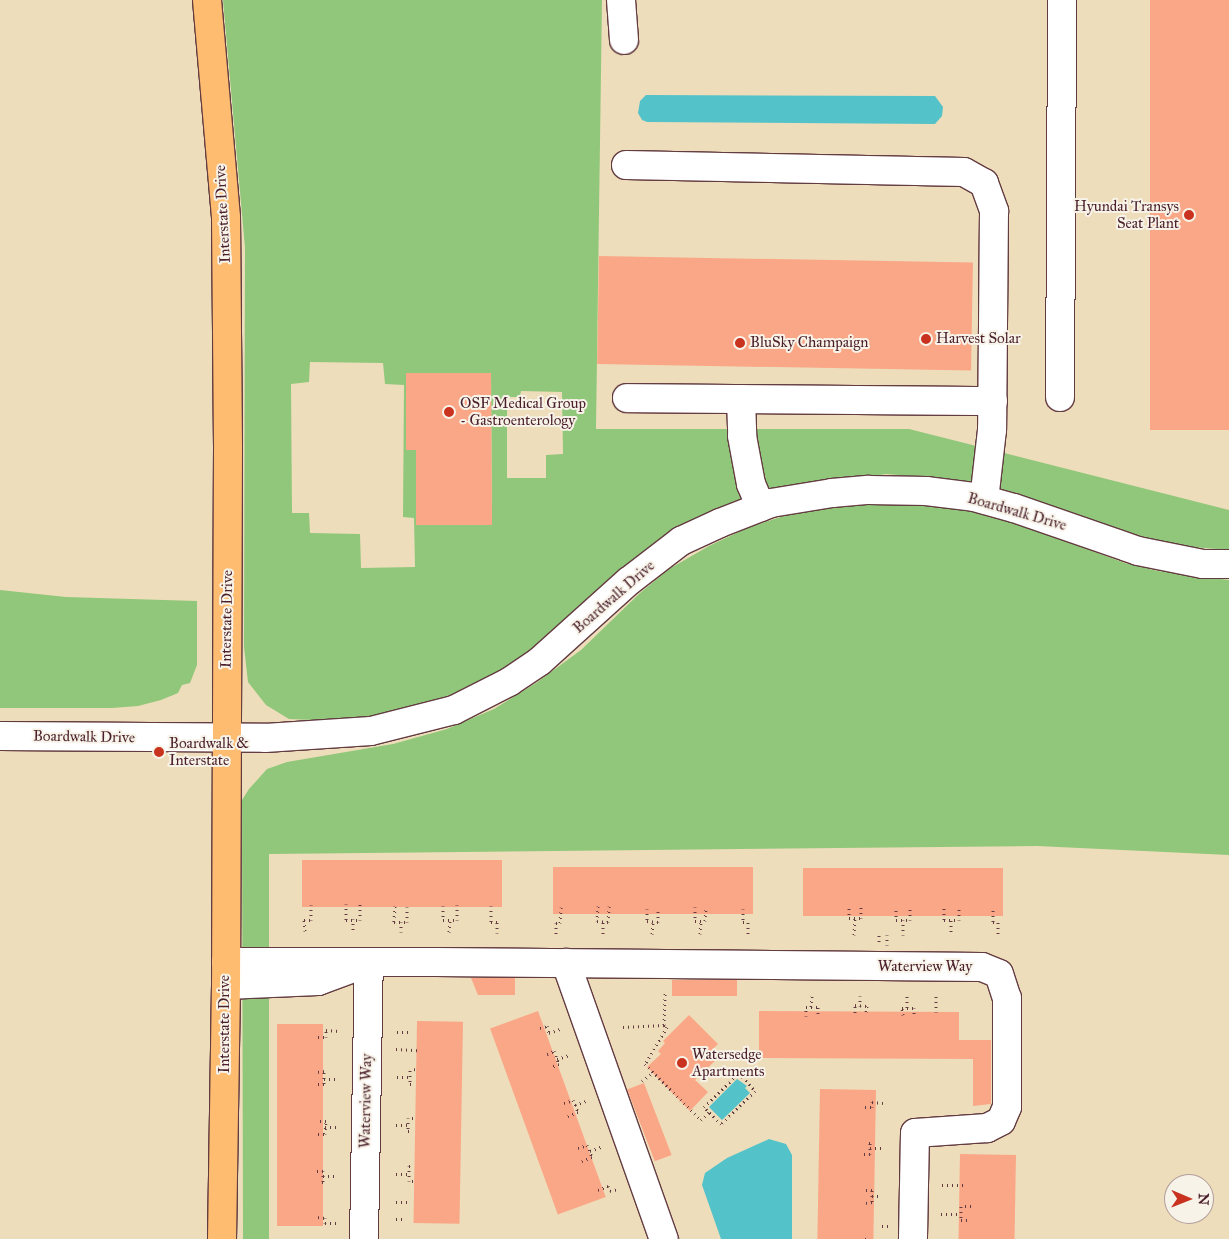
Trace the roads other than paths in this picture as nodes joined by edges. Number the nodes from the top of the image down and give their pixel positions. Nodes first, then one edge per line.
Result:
1 (207, 0) edge
2 (621, 0) edge
3 (1062, 0) edge
4 (624, 40) dead end
5 (626, 165) dead end
6 (627, 398) dead end
7 (1060, 398) dead end
8 (741, 399) junction
9 (993, 401) junction
10 (984, 500) junction
11 (761, 507) junction
12 (1229, 564) edge
13 (0, 736) edge
14 (227, 738) junction
15 (369, 963) junction
16 (566, 963) junction
17 (226, 974) junction
18 (222, 1239) edge
19 (364, 1239) edge
20 (664, 1239) edge
21 (912, 1239) edge

1 - 14 main road, Interstate Drive
2 - 4 street
3 - 7 street
5 - 9 street
6 - 8 street
8 - 9 street
8 - 11 street
9 - 10 street
10 - 11 street, Boardwalk Drive
10 - 12 street, Boardwalk Drive
11 - 14 street, Boardwalk Drive
13 - 14 street, Boardwalk Drive
14 - 17 main road, Interstate Drive
15 - 16 street, Waterview Way
15 - 17 street, Waterview Way
15 - 19 street, Waterview Way
16 - 20 street
16 - 21 street, Waterview Way
17 - 18 main road, Interstate Drive

